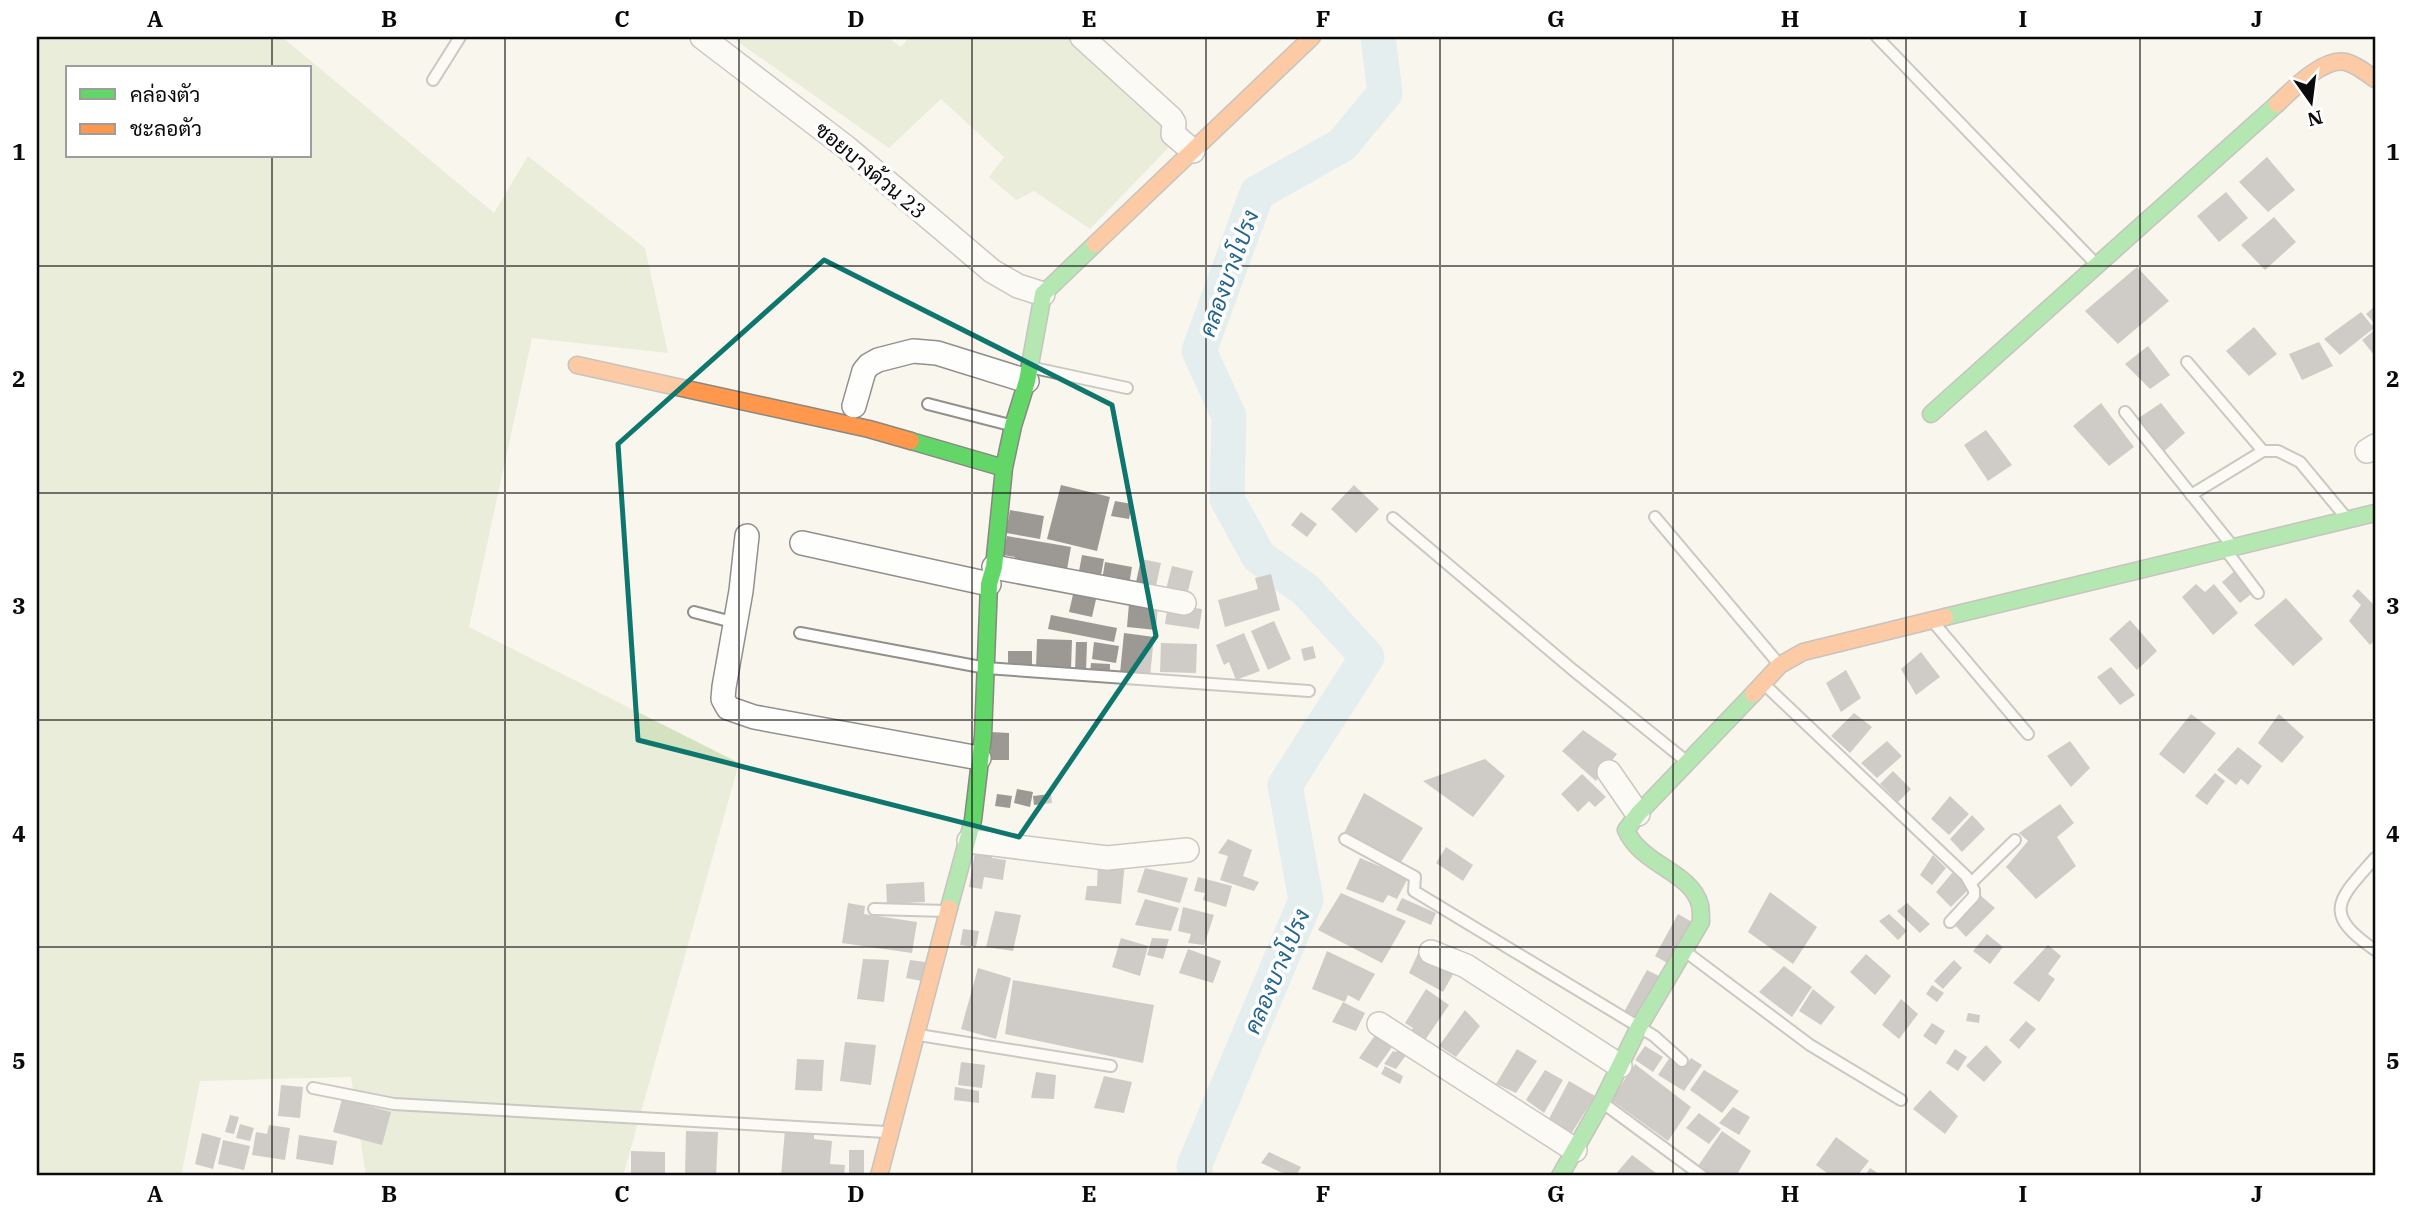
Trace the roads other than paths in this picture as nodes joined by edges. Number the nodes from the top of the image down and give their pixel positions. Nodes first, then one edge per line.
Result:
1 (460, 37) edge
2 (702, 37) edge
3 (1082, 37) edge
4 (1312, 37) edge
5 (1877, 37) edge
6 (2375, 79) edge
7 (433, 80) dead end
8 (1193, 151) junction
9 (2097, 265) junction
10 (1043, 294) junction
11 (2187, 362) dead end
12 (577, 365) dead end
13 (1028, 374) junction
14 (1127, 388) dead end
15 (928, 404) dead end
16 (853, 406) dead end
17 (2125, 412) dead end
18 (1931, 414) dead end
19 (1013, 426) junction
20 (2263, 452) junction
21 (1004, 468) junction
22 (2191, 495) junction
23 (2375, 513) edge
24 (1656, 517) dead end
25 (1392, 518) dead end
26 (2348, 520) junction
27 (747, 536) dead end
28 (802, 543) dead end
29 (2229, 548) junction
30 (992, 576) junction
31 (2258, 593) dead end
32 (1184, 603) dead end
33 (694, 612) dead end
34 (1932, 621) junction
35 (736, 623) junction
36 (800, 633) dead end
37 (1780, 666) junction
38 (986, 668) junction
39 (1763, 683) junction
40 (1309, 691) dead end
41 (2028, 734) dead end
42 (979, 758) junction
43 (1689, 763) junction
44 (1609, 772) dead end
45 (1638, 814) junction
46 (971, 830) junction
47 (1345, 839) dead end
48 (2015, 840) dead end
49 (1187, 850) dead end
50 (2375, 858) edge
51 (1971, 883) junction
52 (874, 909) dead end
53 (950, 911) junction
54 (1950, 922) dead end
55 (1684, 950) junction
56 (2375, 950) edge
57 (1431, 952) dead end
58 (1379, 1024) dead end
59 (1639, 1027) junction
60 (917, 1035) junction
61 (1682, 1061) dead end
62 (1111, 1066) dead end
63 (1620, 1066) junction
64 (313, 1088) dead end
65 (1900, 1100) dead end
66 (1602, 1102) junction
67 (889, 1133) junction
68 (1575, 1150) junction
69 (1567, 1174) edge
70 (879, 1176) edge
71 (1702, 1176) edge

1 - 7 lane
2 - 10 street, ซอยบางด้วน 23
3 - 8 street
4 - 8 street
5 - 9 lane
6 - 9 street
8 - 10 street
9 - 18 street
10 - 13 street
11 - 20 lane
12 - 21 street
13 - 14 lane
13 - 16 street
13 - 19 street
15 - 19 lane
17 - 22 lane
19 - 21 street
20 - 22 lane
20 - 26 lane
21 - 30 street
22 - 29 lane
23 - 26 street
24 - 37 lane
25 - 43 lane
26 - 29 street
27 - 35 street
28 - 30 street
29 - 31 lane
29 - 34 street
30 - 32 street
30 - 38 street
33 - 35 lane
34 - 37 street
34 - 41 lane
35 - 42 street
36 - 38 lane
37 - 39 street
38 - 40 lane
38 - 42 street
39 - 43 street
39 - 51 lane
42 - 46 street
43 - 45 street
44 - 45 street
45 - 55 street
46 - 49 street
46 - 53 street
47 - 59 lane
48 - 51 lane
50 - 56 lane
51 - 54 lane
52 - 53 lane
53 - 60 street
55 - 59 street
55 - 65 lane
57 - 63 street
58 - 68 street
59 - 61 lane
59 - 63 street
60 - 62 lane
60 - 67 street
63 - 66 street
64 - 67 lane
66 - 68 street
66 - 71 lane
67 - 70 street
68 - 69 street

